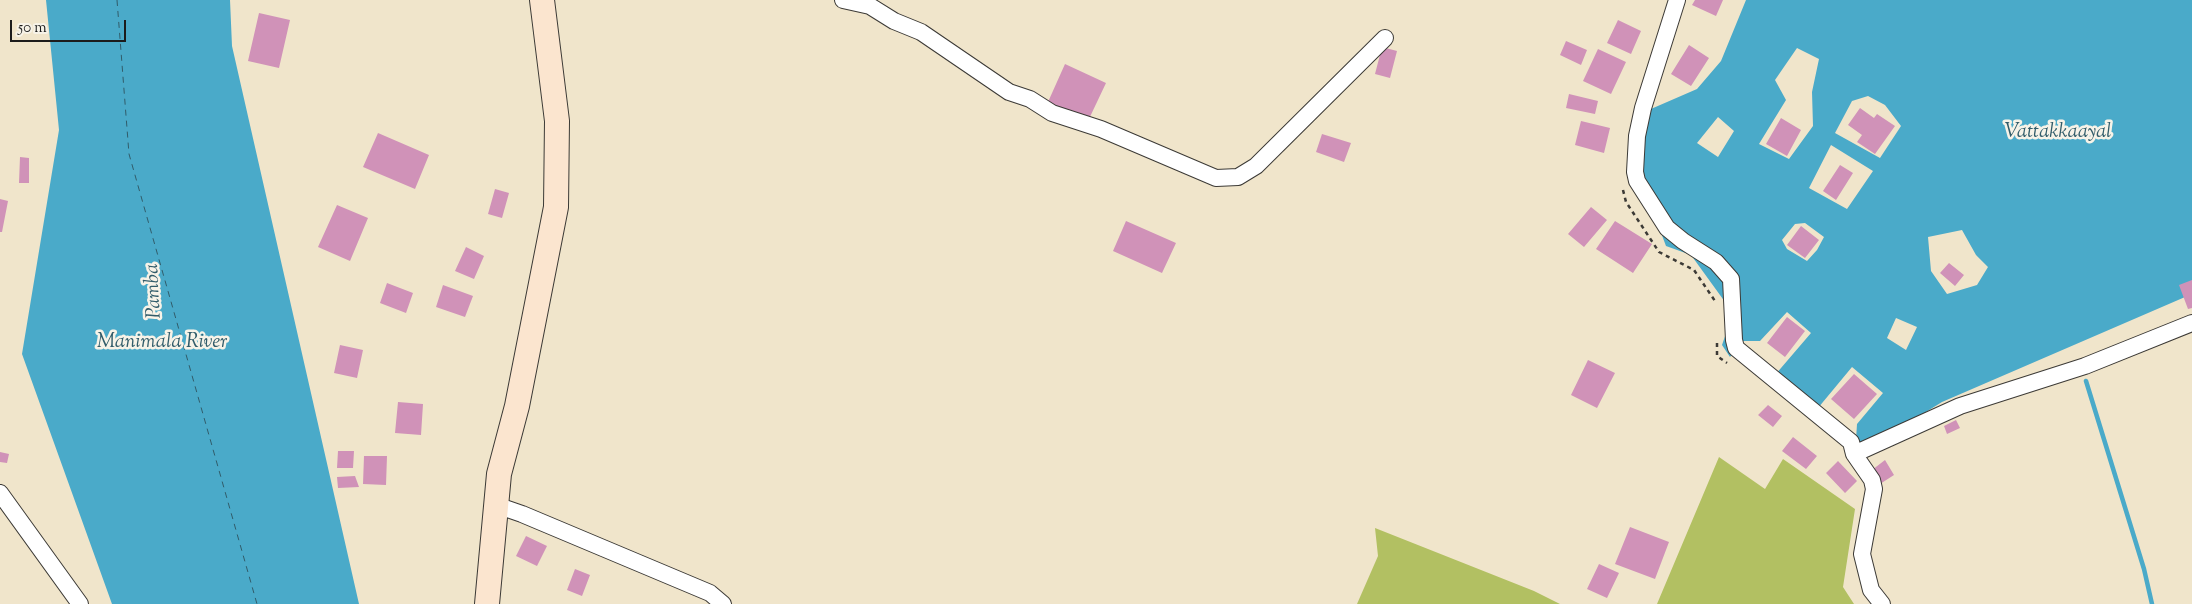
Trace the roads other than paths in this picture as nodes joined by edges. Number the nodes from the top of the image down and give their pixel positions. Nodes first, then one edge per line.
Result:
1 (542, 0) edge
2 (843, 0) edge
3 (1676, 0) edge
4 (1385, 38) dead end
5 (2192, 323) edge
6 (1854, 454) junction
7 (0, 493) edge
8 (496, 505) junction
9 (80, 604) edge
10 (486, 604) edge
11 (724, 604) edge
12 (1882, 604) edge

1 - 8 main road
2 - 4 street
3 - 6 street
5 - 6 street
6 - 12 street
7 - 9 street
8 - 10 main road
8 - 11 street

